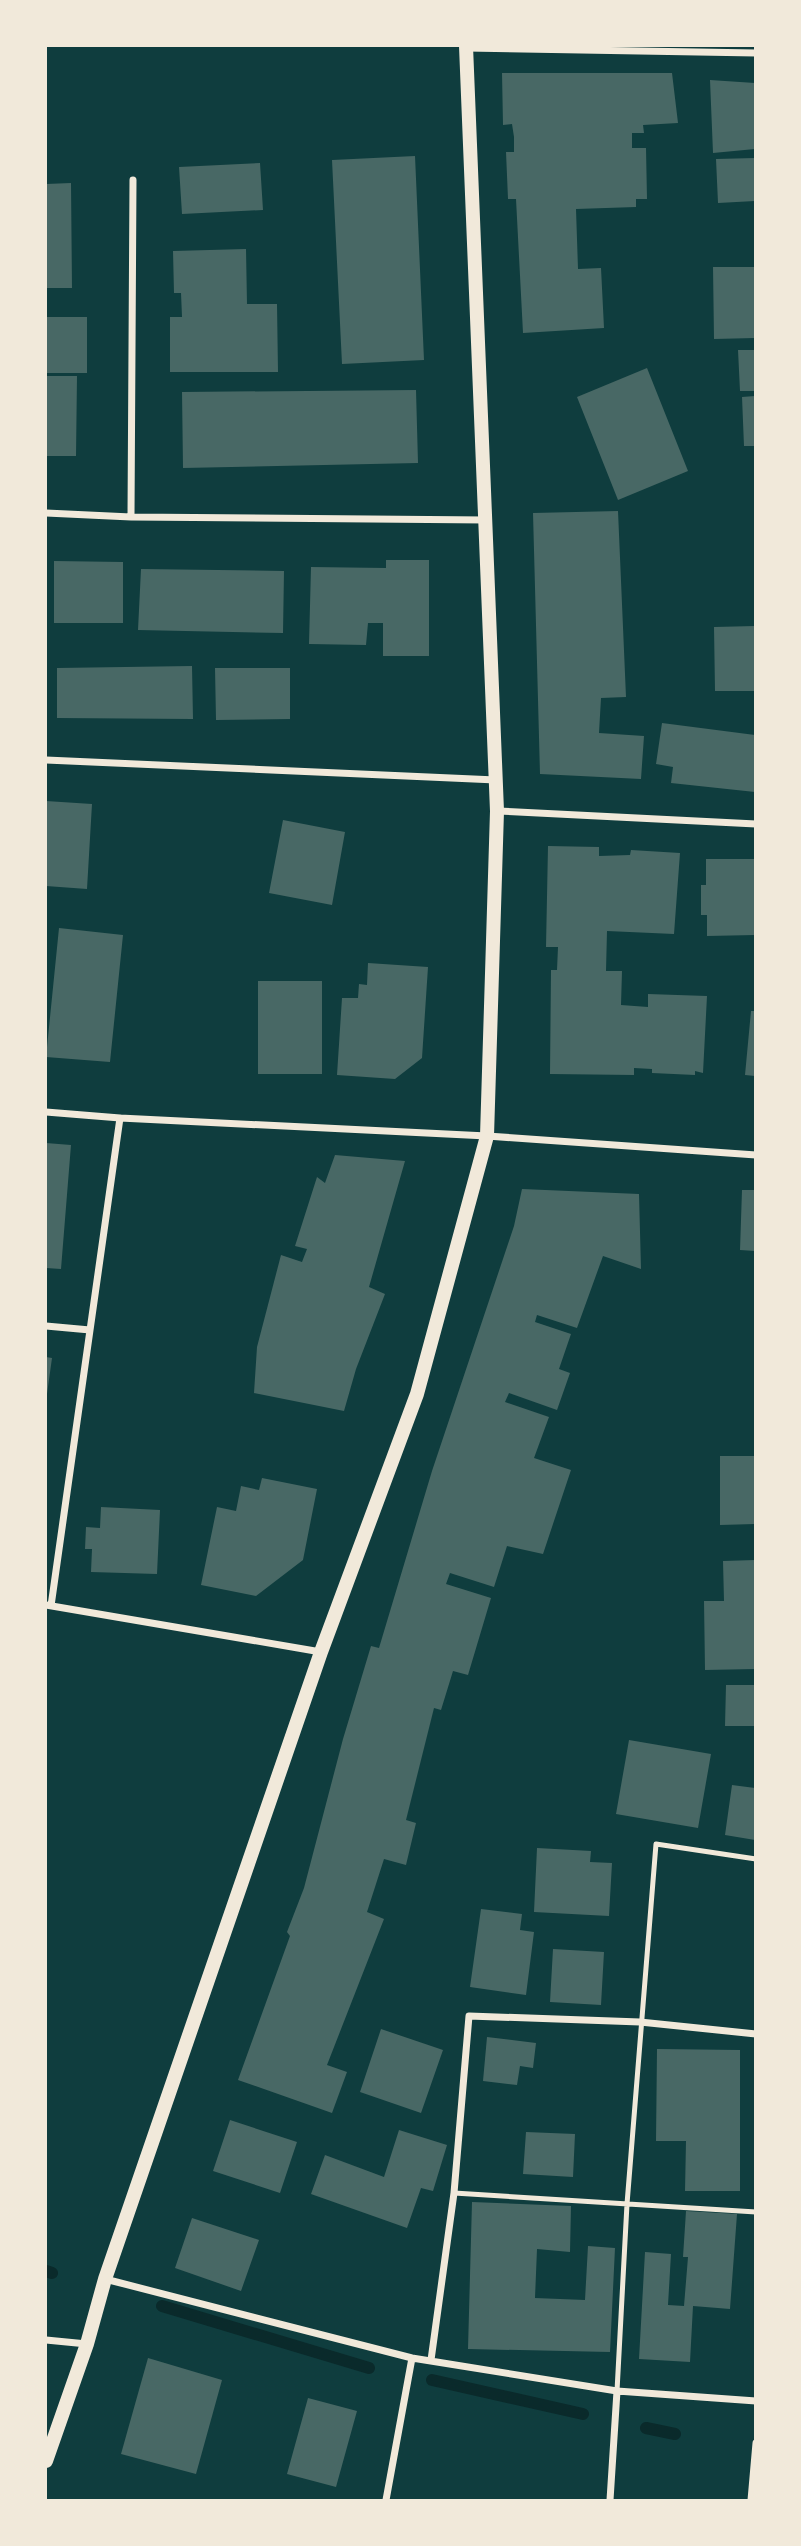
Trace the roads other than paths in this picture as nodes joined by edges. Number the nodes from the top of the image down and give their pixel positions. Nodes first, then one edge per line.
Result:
1 (466, 47) edge
2 (755, 53) edge
3 (133, 180) dead end
4 (46, 513) edge
5 (131, 517) junction
6 (486, 520) junction
7 (46, 760) edge
8 (496, 780) junction
9 (497, 811) junction
10 (755, 824) edge
11 (46, 1112) edge
12 (120, 1118) junction
13 (487, 1136) junction
14 (755, 1155) edge
15 (46, 1326) edge
16 (90, 1330) junction
17 (48, 1606) edge
18 (321, 1652) junction
19 (755, 1859) edge
20 (640, 2022) junction
21 (755, 2034) edge
22 (454, 2193) junction
23 (627, 2204) junction
24 (755, 2212) edge
25 (105, 2279) junction
26 (46, 2340) edge
27 (87, 2344) junction
28 (412, 2358) junction
29 (431, 2360) junction
30 (617, 2391) junction
31 (755, 2401) edge
32 (755, 2443) edge
33 (46, 2461) edge
34 (386, 2501) edge
35 (610, 2501) edge
36 (751, 2501) edge

1 - 2 street
1 - 6 main road
3 - 5 street
4 - 5 street
5 - 6 street
6 - 8 main road
7 - 8 street
8 - 9 main road
9 - 10 street
9 - 13 main road
11 - 12 street
12 - 13 street
12 - 16 street
13 - 14 street
13 - 18 main road
15 - 16 street
16 - 17 street
17 - 18 street
18 - 25 main road
19 - 20 lane
20 - 21 street
20 - 22 street
20 - 23 lane
22 - 23 lane
22 - 29 street
23 - 24 lane
23 - 30 lane
25 - 27 main road
25 - 28 street
26 - 27 street
27 - 33 main road
28 - 29 street
28 - 34 street
29 - 30 street
30 - 31 street
30 - 35 street
32 - 36 street

